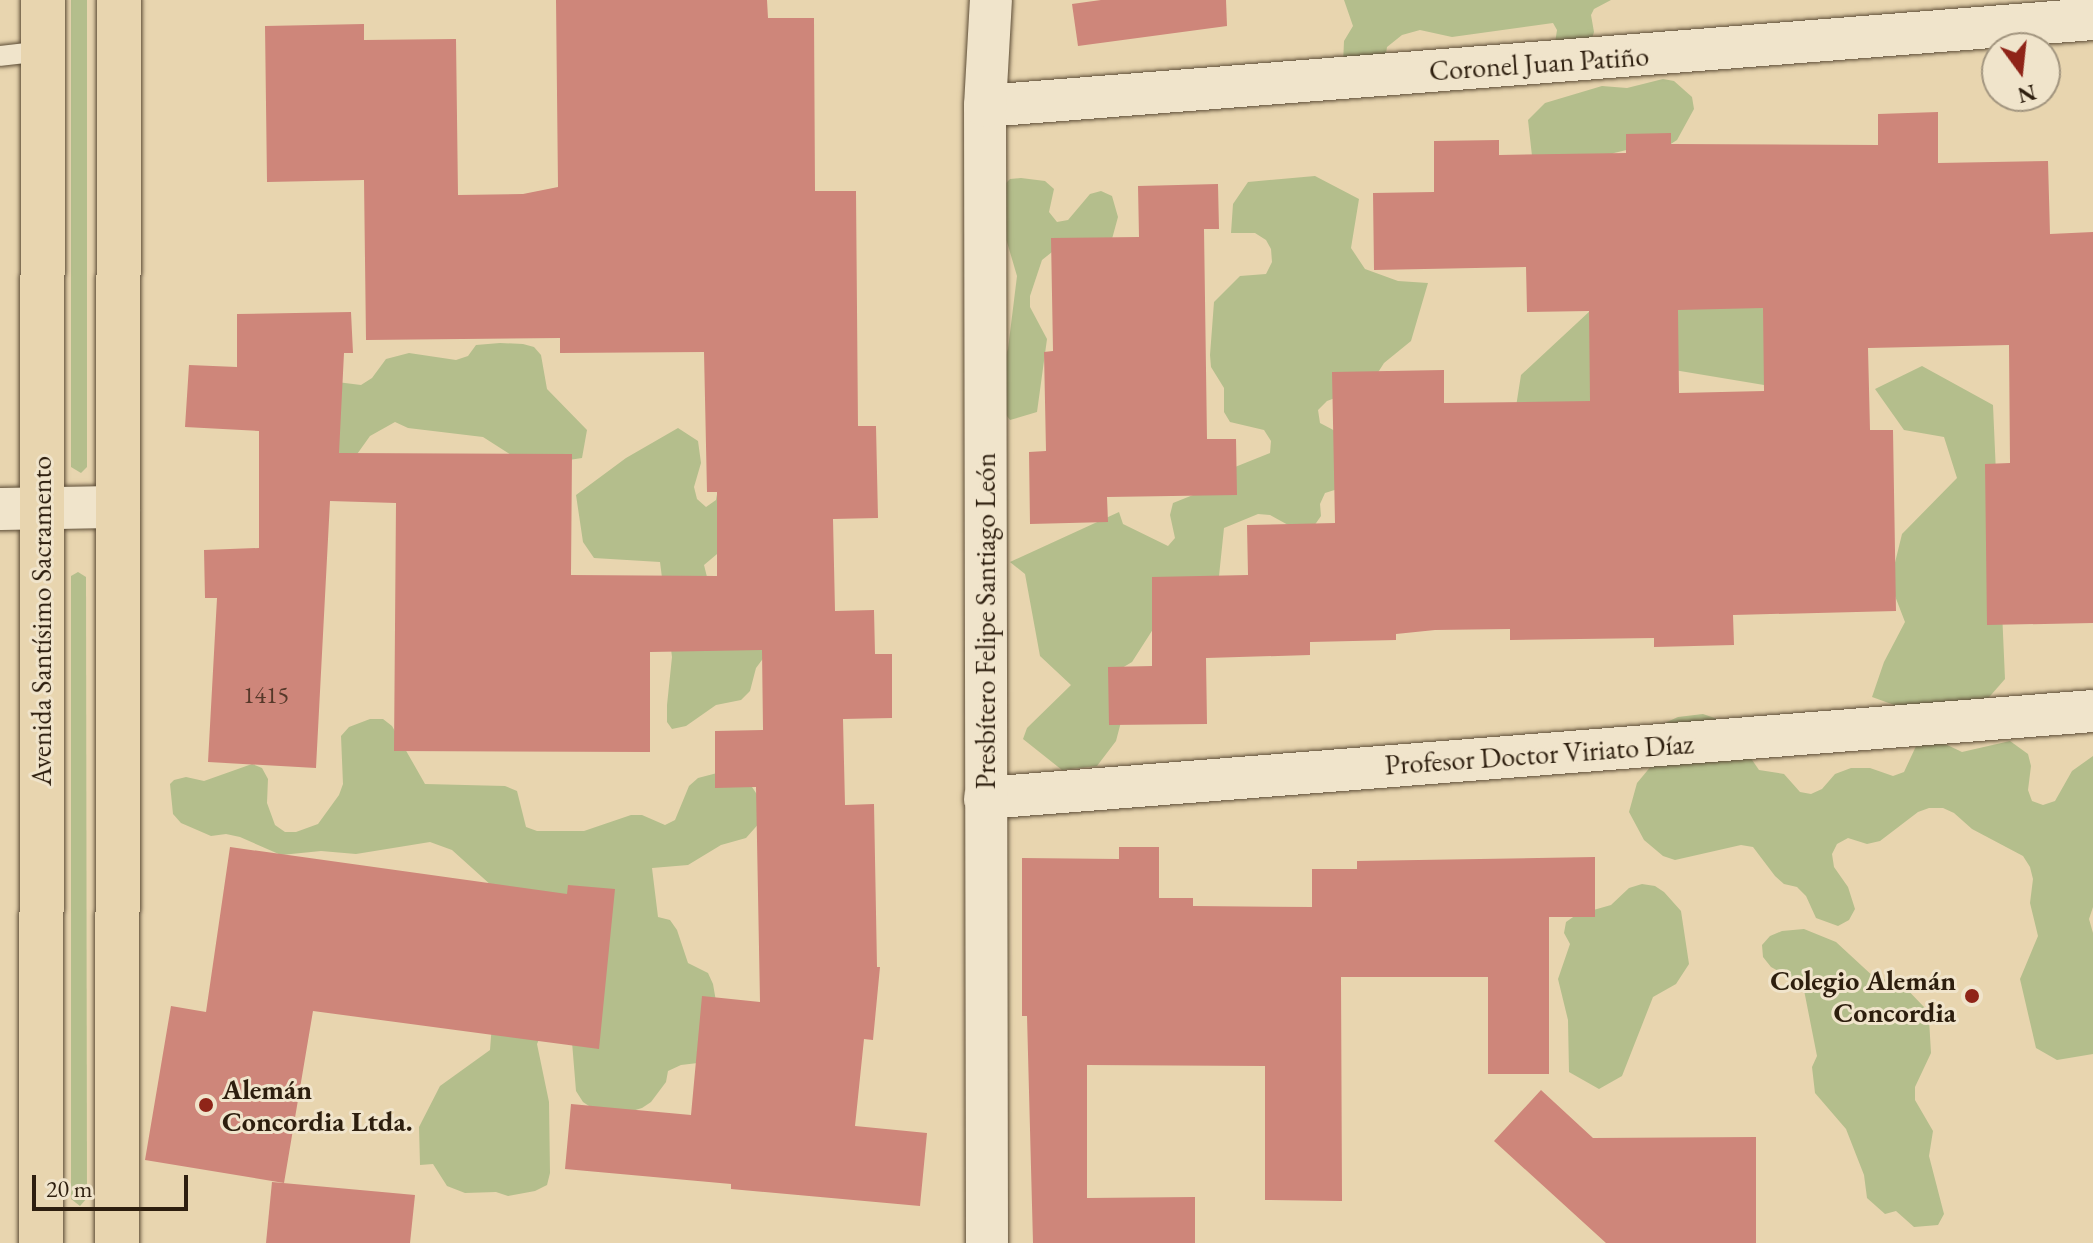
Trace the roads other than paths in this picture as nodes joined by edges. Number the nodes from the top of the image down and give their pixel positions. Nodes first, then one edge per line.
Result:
1 (43, 0) edge
2 (119, 0) edge
3 (991, 0) edge
4 (2093, 19) edge
5 (43, 51) junction
6 (0, 56) edge
7 (985, 106) junction
8 (119, 507) junction
9 (20, 509) edge
10 (2093, 711) edge
11 (985, 798) junction
12 (41, 1243) edge
13 (117, 1243) edge
14 (987, 1243) edge

1 - 5 main road, Avenida Santísimo Sacramento
2 - 8 main road
3 - 7 street, Presbítero Felipe Santiago León
4 - 7 street, Coronel Juan Patiño
5 - 6 lane
5 - 9 main road, Avenida Santísimo Sacramento
7 - 11 street, Presbítero Felipe Santiago León
8 - 9 street
8 - 13 main road
9 - 12 main road, Avenida Santísimo Sacramento
10 - 11 street, Profesor Doctor Viriato Díaz
11 - 14 street, Presbítero Felipe Santiago León

